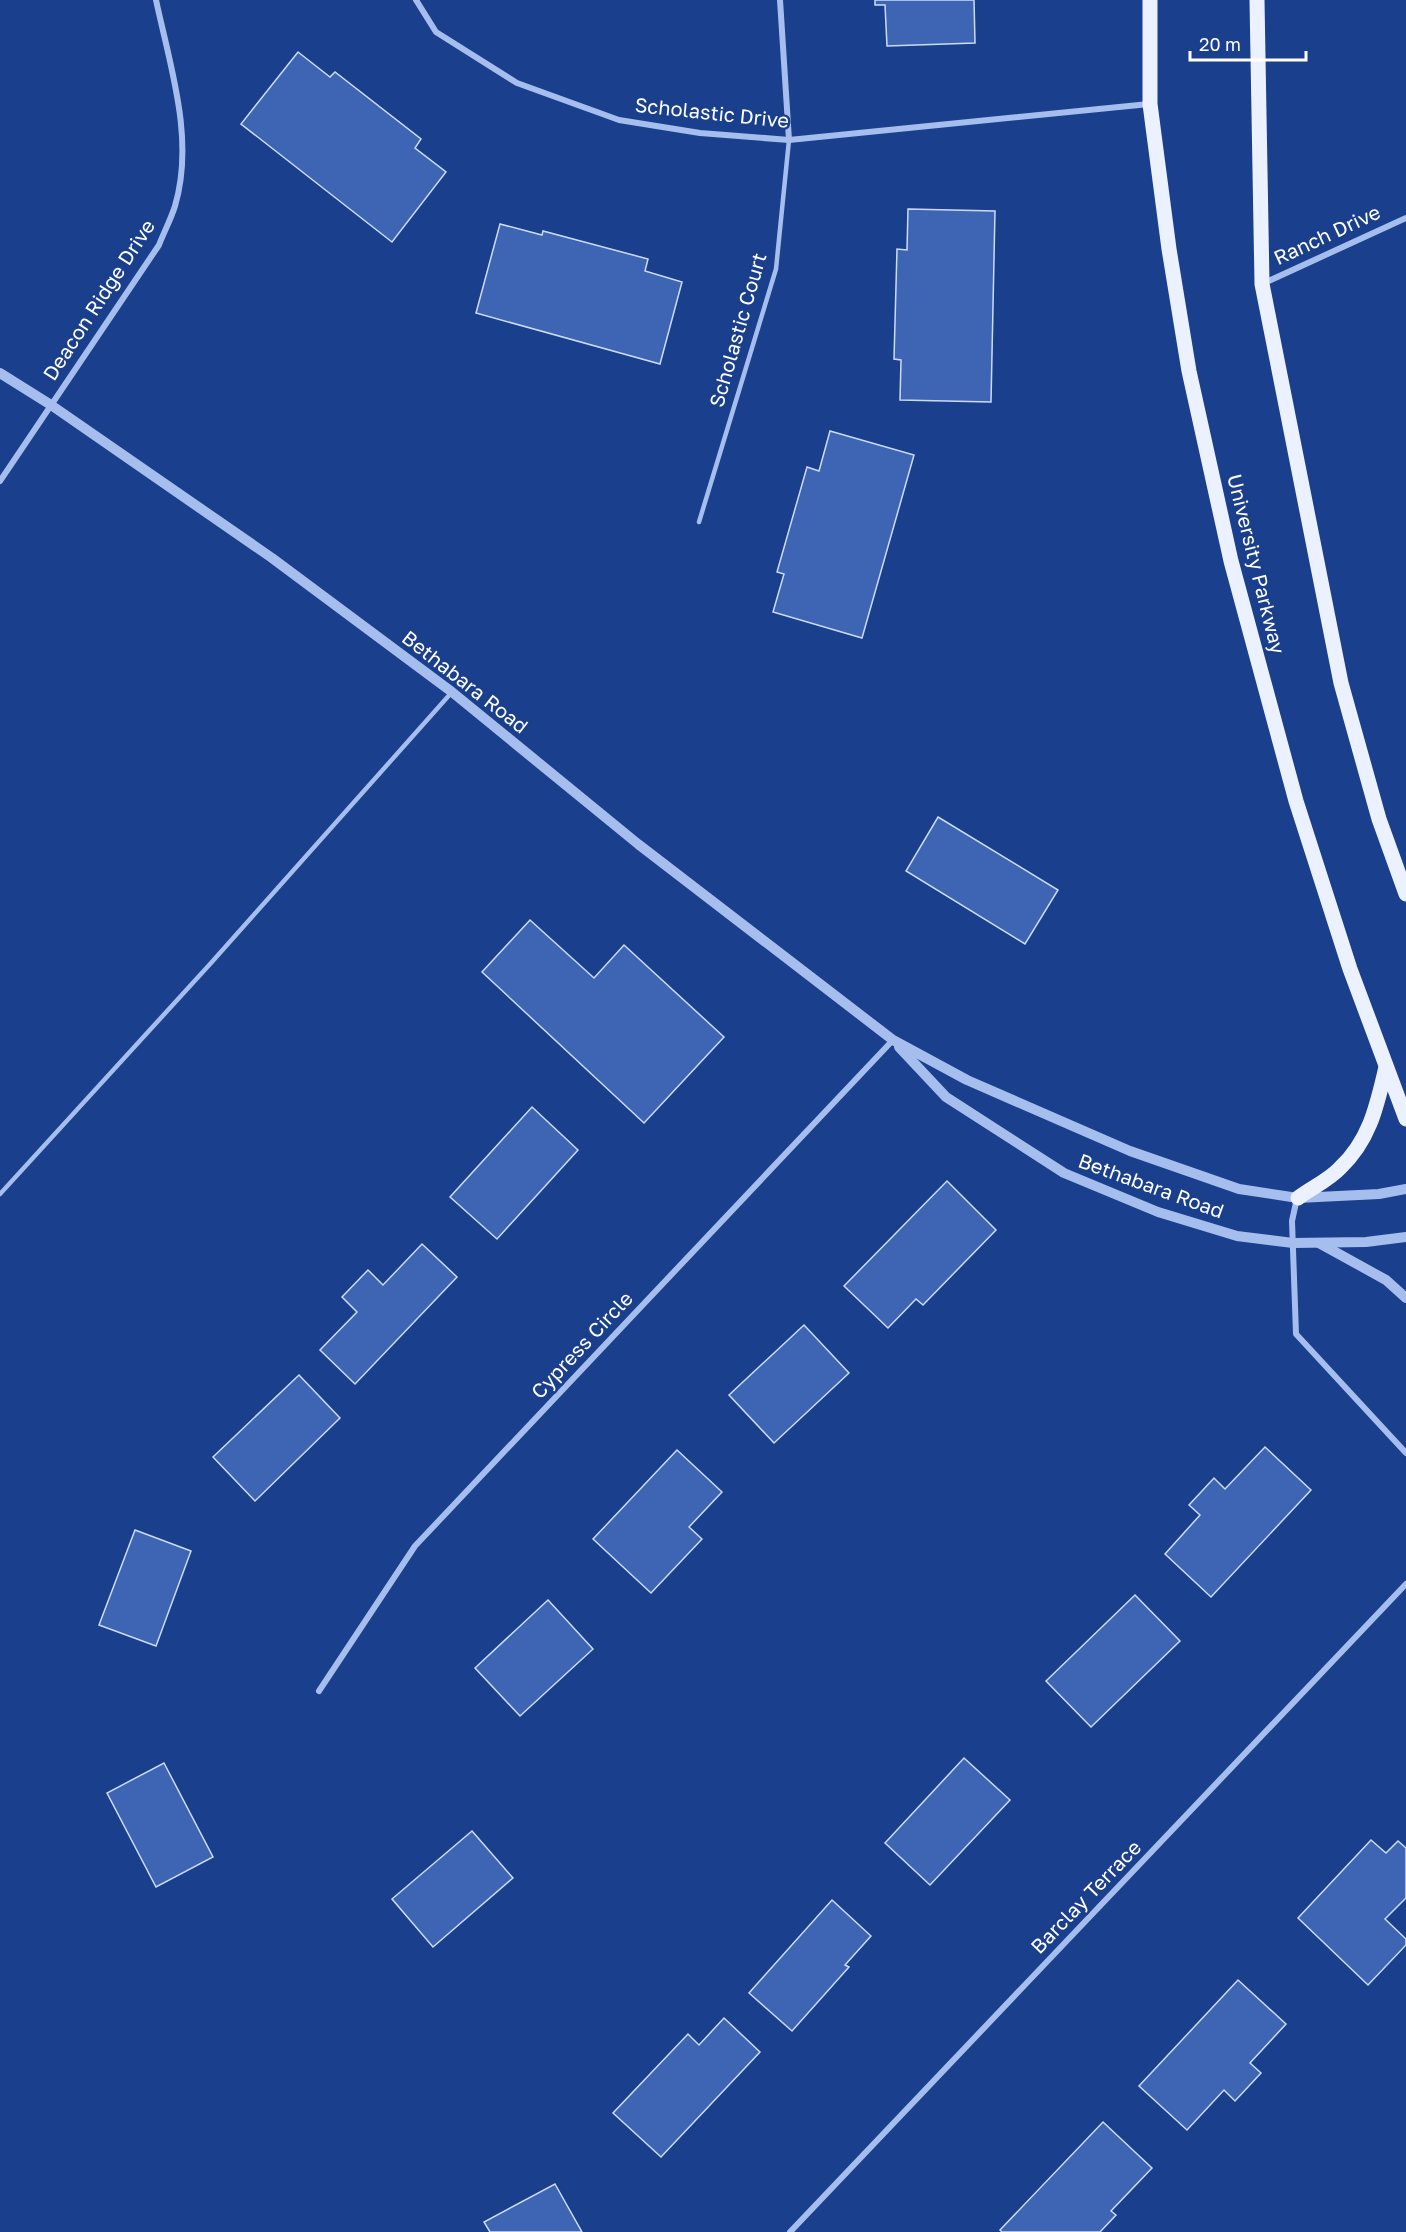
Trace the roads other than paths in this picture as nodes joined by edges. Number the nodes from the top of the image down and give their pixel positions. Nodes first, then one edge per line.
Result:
1 (156, 0) edge
2 (416, 0) edge
3 (780, 0) edge
4 (1150, 0) edge
5 (1257, 0) edge
6 (1150, 104) junction
7 (789, 140) junction
8 (1406, 218) edge
9 (1262, 284) junction
10 (0, 373) edge
11 (51, 405) junction
12 (0, 481) edge
13 (699, 522) dead end
14 (452, 692) junction
15 (1406, 894) edge
16 (893, 1040) junction
17 (1386, 1067) junction
18 (1406, 1119) edge
19 (1406, 1189) edge
20 (0, 1194) edge
21 (1298, 1198) junction
22 (1406, 1237) edge
23 (1293, 1243) junction
24 (1318, 1243) junction
25 (1406, 1298) edge
26 (1406, 1453) edge
27 (1406, 1584) edge
28 (319, 1691) dead end
29 (790, 2232) edge

1 - 11 street, Deacon Ridge Drive
2 - 7 street, Scholastic Drive
3 - 7 street, Scholastic Court
4 - 6 main road, University Parkway
5 - 9 main road
6 - 7 street, Scholastic Drive
6 - 17 main road, University Parkway
7 - 13 lane, Scholastic Court
8 - 9 street, Ranch Drive
9 - 15 main road
10 - 11 street, Bethabara Road
11 - 12 street, Deacon Ridge Drive
11 - 14 street, Bethabara Road
14 - 16 street, Bethabara Road
14 - 20 lane
16 - 21 street, Bethabara Road
16 - 23 street, Bethabara Road
16 - 28 street, Cypress Circle
17 - 18 main road, University Parkway
17 - 21 main road
19 - 21 street, Bethabara Road
21 - 23 street
22 - 24 street, Bethabara Road
23 - 24 street, Bethabara Road
23 - 26 street
24 - 25 street
27 - 29 street, Barclay Terrace

